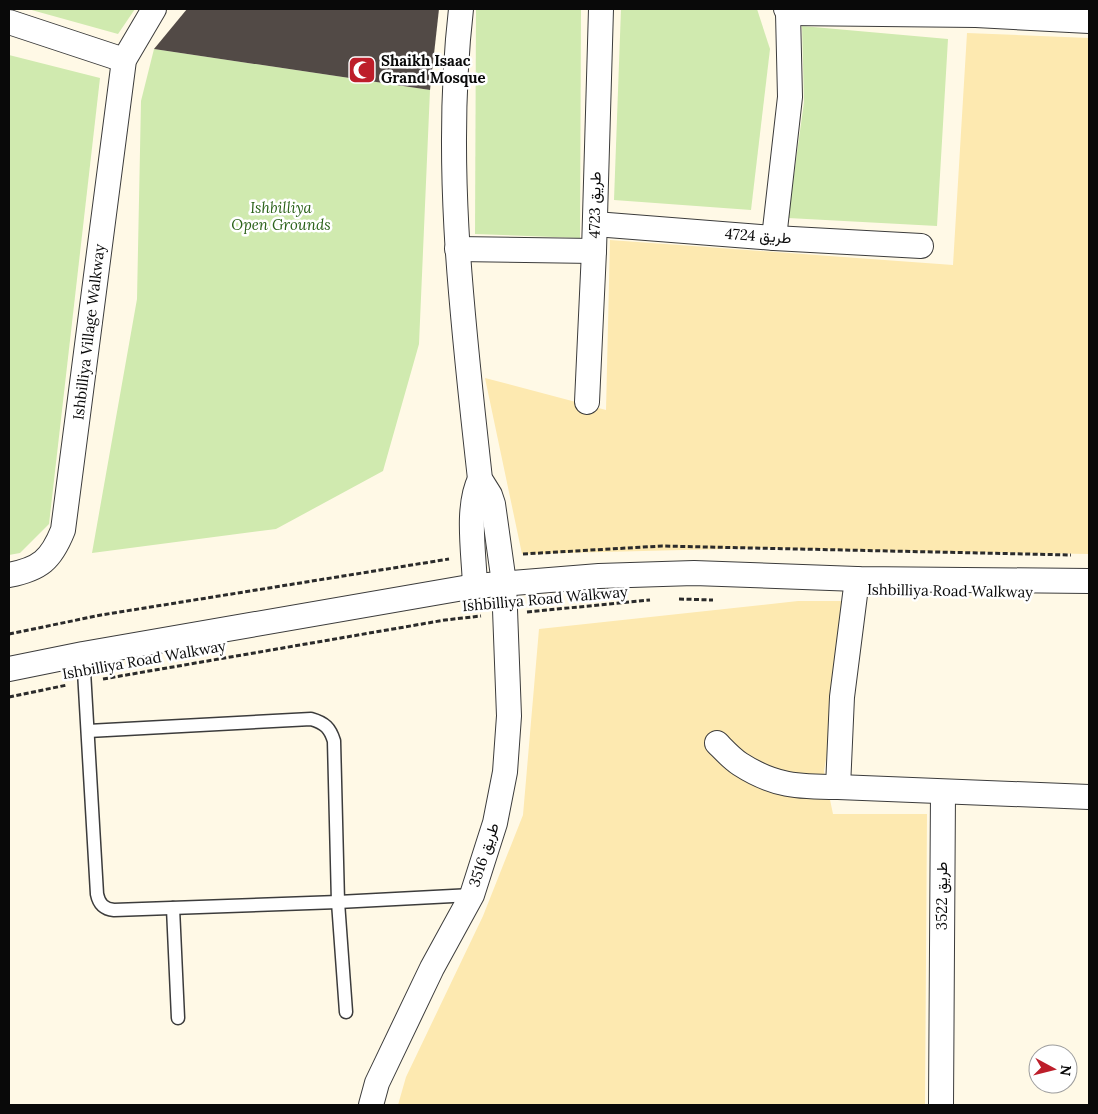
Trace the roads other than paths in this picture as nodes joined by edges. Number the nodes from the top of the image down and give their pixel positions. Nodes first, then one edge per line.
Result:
1 (154, 9) edge
2 (461, 9) edge
3 (601, 9) edge
4 (787, 11) edge
5 (976, 12) edge
6 (1089, 20) edge
7 (9, 22) edge
8 (124, 60) junction
9 (595, 224) junction
10 (774, 238) junction
11 (921, 246) dead end
12 (457, 249) junction
13 (594, 251) junction
14 (587, 402) dead end
15 (480, 479) junction
16 (9, 575) edge
17 (857, 579) junction
18 (1089, 581) edge
19 (504, 583) junction
20 (475, 586) junction
21 (82, 654) junction
22 (9, 669) edge
23 (88, 731) junction
24 (717, 742) dead end
25 (838, 787) junction
26 (943, 792) junction
27 (1089, 797) edge
28 (472, 895) junction
29 (338, 902) junction
30 (173, 908) junction
31 (346, 1012) dead end
32 (178, 1018) dead end
33 (371, 1105) edge
34 (941, 1105) edge

1 - 8 street, Ishbilliya Village Walkway
2 - 12 street
3 - 9 street, طريق 4723
4 - 5 street
4 - 10 street
5 - 6 street
7 - 8 street
8 - 16 street, Ishbilliya Village Walkway
9 - 10 street, طريق 4724
9 - 13 street, طريق 4723
10 - 11 street, طريق 4724
12 - 13 street
12 - 15 street
13 - 14 street, طريق 4723
15 - 19 street, طريق 3516
15 - 20 street
17 - 18 street
17 - 19 street
17 - 25 street
19 - 20 street
19 - 28 street, طريق 3516
20 - 21 street
21 - 22 street
21 - 23 lane
23 - 29 lane
23 - 30 lane
24 - 25 street
25 - 26 street
26 - 27 street
26 - 34 street, طريق 3522
28 - 29 lane
28 - 33 street, طريق 3516
29 - 30 lane
29 - 31 lane
30 - 32 lane

